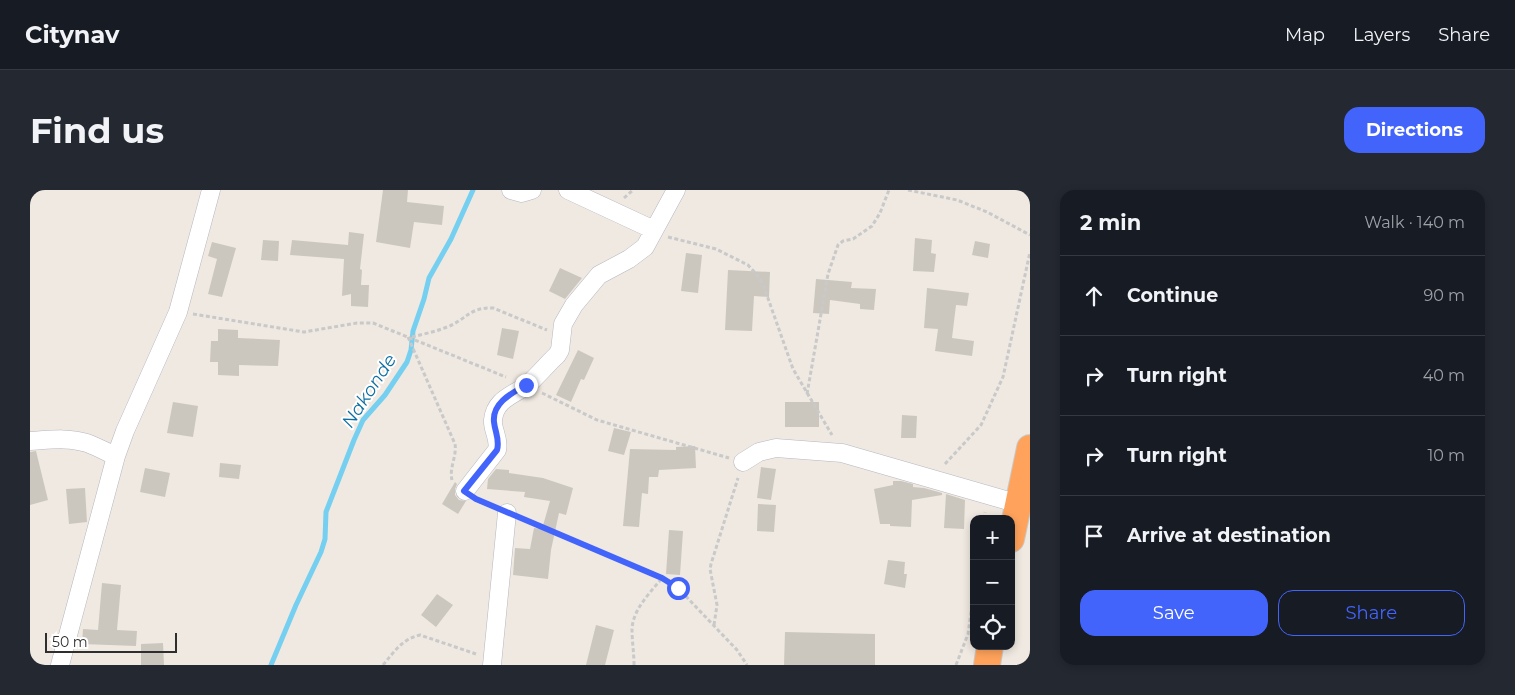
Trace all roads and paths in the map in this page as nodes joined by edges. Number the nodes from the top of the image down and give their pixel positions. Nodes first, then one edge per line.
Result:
1 (212, 190) edge
2 (511, 190) edge
3 (532, 190) edge
4 (568, 190) edge
5 (676, 190) edge
6 (889, 190) edge
7 (908, 190) edge
8 (653, 231) junction
9 (1030, 235) edge
10 (1030, 252) edge
11 (178, 312) junction
12 (562, 336) junction
13 (410, 337) junction
14 (526, 385) junction
15 (807, 395) junction
16 (30, 441) edge
17 (1030, 448) edge
18 (842, 453) junction
19 (116, 456) junction
20 (743, 462) junction
21 (932, 478) junction
22 (464, 491) junction
23 (1019, 504) junction
24 (507, 513) junction
25 (1015, 522) edge
26 (662, 578) junction
27 (972, 605) edge
28 (714, 625) junction
29 (989, 650) edge
30 (492, 663) edge
31 (60, 665) edge
32 (383, 665) edge
33 (634, 665) edge
34 (747, 665) edge
35 (956, 665) edge
36 (987, 665) edge

1 - 11 street
2 - 3 street
4 - 8 street
5 - 8 street
6 - 15 path
7 - 9 path
8 - 12 street
8 - 15 path
10 - 21 path
11 - 13 path
11 - 19 street
12 - 13 path
12 - 14 street
13 - 14 path
13 - 22 path
14 - 20 path
14 - 22 street
15 - 18 path
16 - 19 street
17 - 23 highway
18 - 20 street
18 - 21 street
19 - 31 street
20 - 28 path
21 - 23 street
22 - 24 path
23 - 25 highway
24 - 26 path
24 - 30 street
26 - 28 path
26 - 33 path
27 - 35 path
28 - 34 path
29 - 36 highway
30 - 32 path

